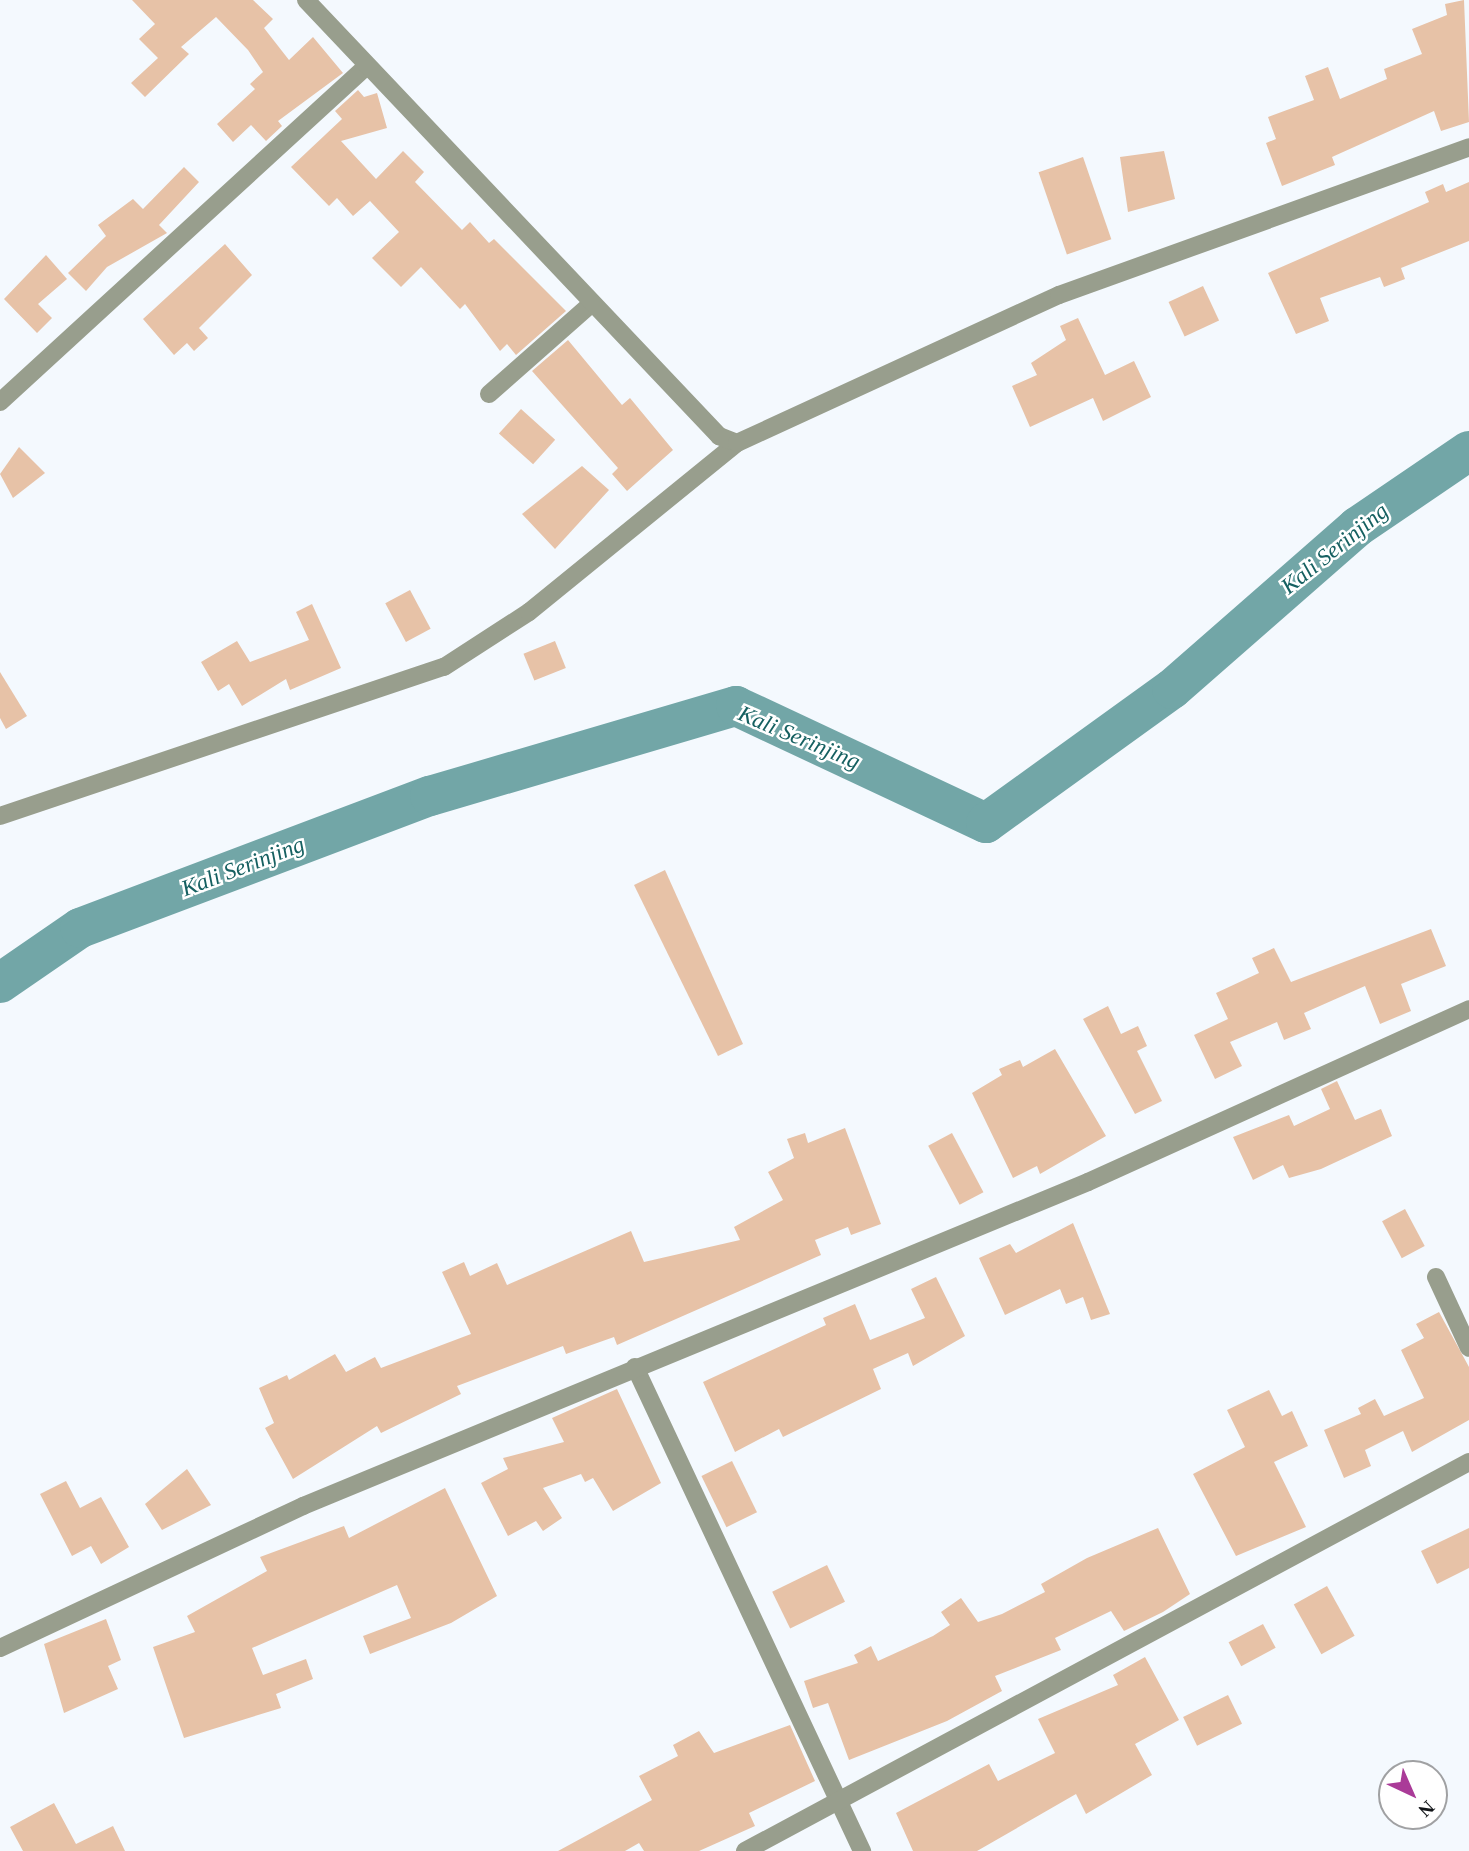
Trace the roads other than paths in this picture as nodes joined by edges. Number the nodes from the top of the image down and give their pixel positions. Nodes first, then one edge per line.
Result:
1 (306, 0) edge
2 (367, 66) junction
3 (1469, 147) edge
4 (591, 304) junction
5 (489, 394) dead end
6 (0, 402) edge
7 (737, 443) junction
8 (0, 816) edge
9 (1469, 1009) edge
10 (1436, 1277) dead end
11 (1469, 1348) edge
12 (635, 1367) junction
13 (1469, 1462) edge
14 (0, 1648) edge
15 (836, 1799) junction
16 (745, 1851) edge
17 (862, 1851) edge

1 - 2 street
2 - 4 street
2 - 6 street
3 - 7 street
4 - 5 street
4 - 7 street
7 - 8 street
9 - 12 street
10 - 11 street
12 - 14 street
12 - 15 street
13 - 15 street
15 - 16 street
15 - 17 street

